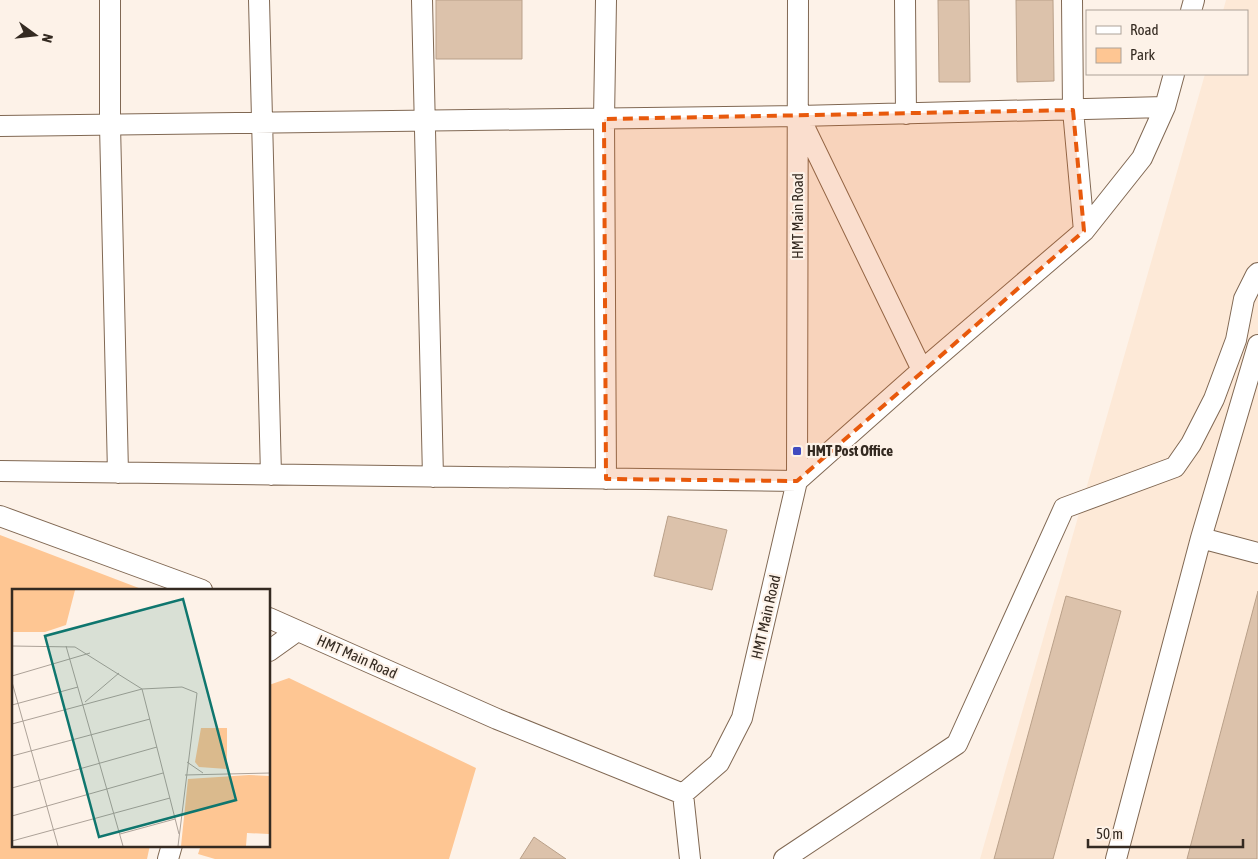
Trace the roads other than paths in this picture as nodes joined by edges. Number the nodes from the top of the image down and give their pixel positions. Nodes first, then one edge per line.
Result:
1 (110, 0) edge
2 (259, 0) edge
3 (422, 0) edge
4 (606, 0) edge
5 (798, 0) edge
6 (905, 0) edge
7 (1072, 0) edge
8 (1174, 75) edge
9 (1165, 107) junction
10 (1073, 110) junction
11 (906, 114) junction
12 (799, 116) junction
13 (604, 119) junction
14 (424, 121) junction
15 (261, 123) junction
16 (110, 125) junction
17 (0, 126) edge
18 (1084, 231) junction
19 (1258, 274) edge
20 (1258, 345) edge
21 (922, 370) junction
22 (0, 471) edge
23 (118, 473) junction
24 (271, 474) junction
25 (433, 477) junction
26 (606, 479) junction
27 (797, 481) junction
28 (0, 516) edge
29 (1201, 538) junction
30 (1258, 553) edge
31 (199, 589) edge
32 (270, 618) edge
33 (297, 630) junction
34 (270, 650) edge
35 (683, 794) junction
36 (172, 846) edge
37 (168, 859) edge
38 (690, 859) edge
39 (784, 859) edge
40 (1116, 859) edge

1 - 16 street
2 - 15 street
3 - 14 street
4 - 13 street
5 - 12 street, HMT Main Road
6 - 11 street
7 - 10 street
8 - 9 street
9 - 10 street
9 - 18 street
10 - 11 street
10 - 18 street
11 - 12 street
12 - 13 street
12 - 21 street
12 - 27 street, HMT Main Road
13 - 14 street
13 - 26 street
14 - 15 street
14 - 25 street
15 - 16 street
15 - 24 street
16 - 17 street
16 - 23 street
18 - 21 street
19 - 39 street
20 - 29 street
21 - 27 street
22 - 23 street
23 - 24 street
24 - 25 street
25 - 26 street
26 - 27 street
27 - 35 street, HMT Main Road
28 - 31 street
29 - 30 street
29 - 40 street
32 - 33 street, HMT Main Road
33 - 34 street
33 - 35 street, HMT Main Road
35 - 38 street
36 - 37 street

